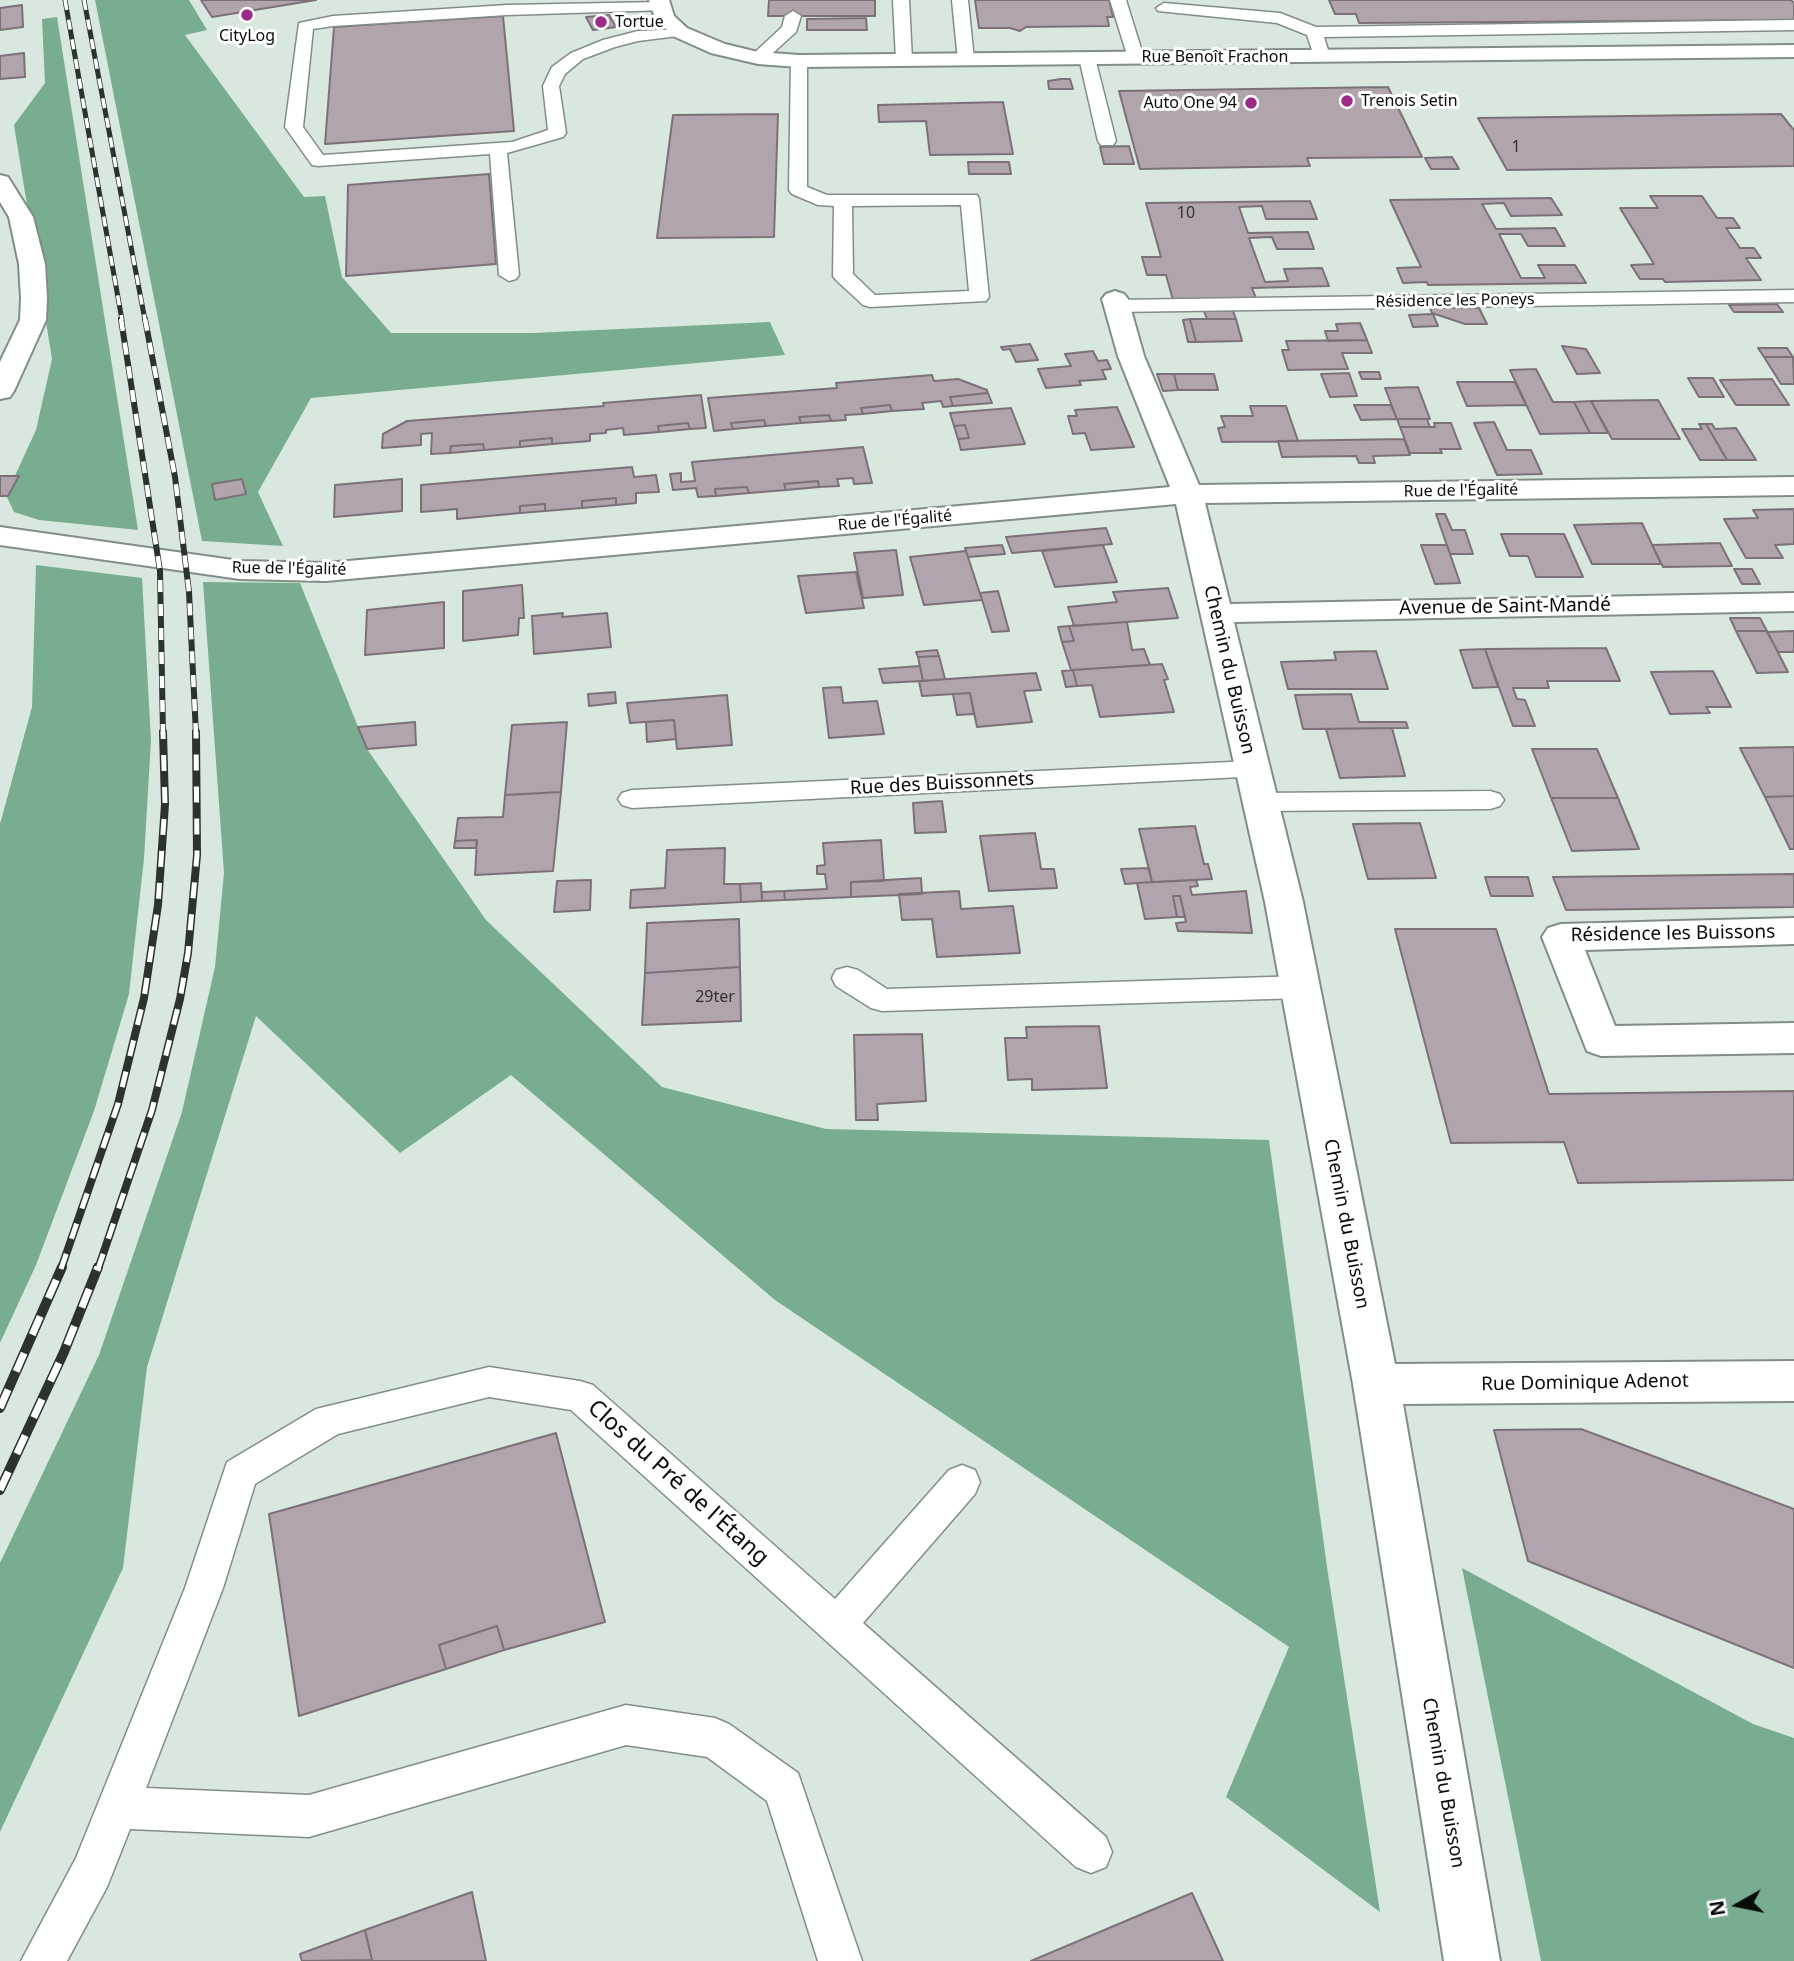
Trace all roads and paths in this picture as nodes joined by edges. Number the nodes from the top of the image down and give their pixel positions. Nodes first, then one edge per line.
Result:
1 (901, 0) edge
2 (960, 0) edge
3 (1118, 0) edge
4 (659, 3) edge
5 (1164, 9) dead end
6 (793, 16) dead end
7 (1794, 25) edge
8 (680, 32) junction
9 (1314, 32) junction
10 (1794, 51) edge
11 (1323, 57) junction
12 (758, 58) junction
13 (1087, 58) junction
14 (1136, 58) junction
15 (966, 60) junction
16 (799, 61) junction
17 (904, 61) junction
18 (1107, 141) dead end
19 (498, 148) junction
20 (0, 182) edge
21 (843, 201) junction
22 (509, 275) dead end
23 (1794, 296) edge
24 (1116, 302) joint
25 (0, 391) edge
26 (1794, 486) edge
27 (1188, 494) junction
28 (0, 536) edge
29 (1794, 602) edge
30 (1216, 615) junction
31 (1256, 786) junction
32 (632, 799) dead end
33 (1490, 800) dead end
34 (1794, 932) edge
35 (847, 978) dead end
36 (1302, 987) junction
37 (1794, 1038) edge
38 (1794, 1381) edge
39 (1376, 1384) junction
40 (962, 1482) dead end
41 (837, 1625) junction
42 (117, 1808) junction
43 (1091, 1852) dead end
44 (43, 1961) edge
45 (840, 1961) edge
46 (1472, 1961) edge

1 - 17 lane
2 - 15 lane
3 - 14 lane
4 - 8 street, Rue Benoît Frachon
4 - 19 lane
5 - 9 lane
6 - 12 lane
7 - 9 lane
8 - 12 street, Rue Benoît Frachon
8 - 19 lane
9 - 11 lane
10 - 11 street, Rue Benoît Frachon
11 - 14 street, Rue Benoît Frachon
12 - 16 street, Rue Benoît Frachon
13 - 14 street, Rue Benoît Frachon
13 - 15 street, Rue Benoît Frachon
13 - 18 lane
15 - 17 street, Rue Benoît Frachon
16 - 17 street, Rue Benoît Frachon
16 - 21 lane
19 - 22 lane
20 - 25 street
21 - 21 lane
23 - 24 lane, Résidence les Poneys
24 - 27 street, Chemin du Buisson
26 - 27 street, Rue de l'Égalité
27 - 28 street, Rue de l'Égalité
27 - 30 street, Chemin du Buisson
29 - 30 street, Avenue de Saint-Mandé
30 - 31 street, Chemin du Buisson
31 - 32 lane, Rue des Buissonnets
31 - 33 lane, Rue des Buissonnets
31 - 36 street, Chemin du Buisson
34 - 37 street, Résidence les Buissons
35 - 36 lane
36 - 39 street, Chemin du Buisson
38 - 39 street, Rue Dominique Adenot
39 - 46 street, Chemin du Buisson
40 - 41 lane
41 - 42 lane, Clos du Pré de l'Étang
41 - 43 lane, Clos du Pré de l'Étang
42 - 44 lane, Clos du Pré de l'Étang
42 - 45 lane

